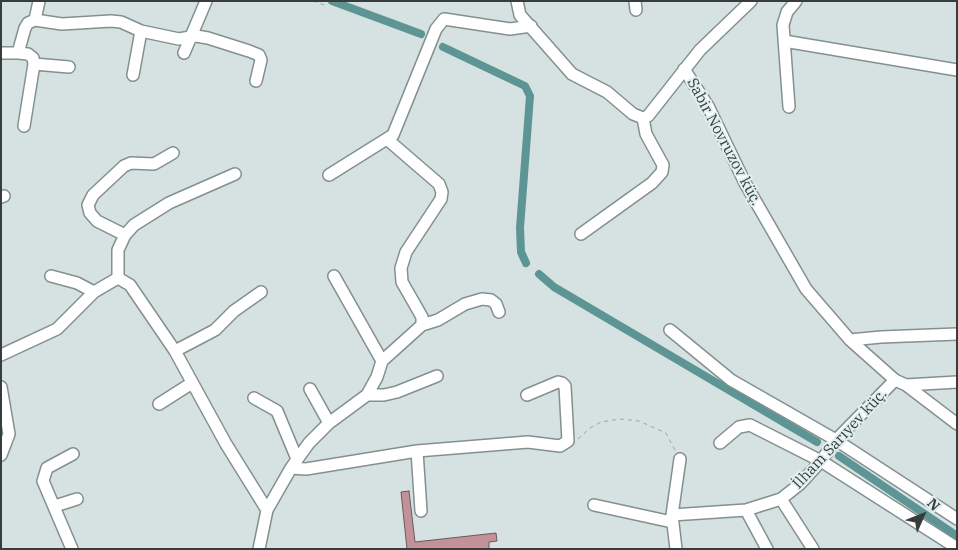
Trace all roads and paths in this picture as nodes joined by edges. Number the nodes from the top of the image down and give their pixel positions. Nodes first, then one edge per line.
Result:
1 (39, 1) edge
2 (206, 1) edge
3 (313, 1) edge
4 (517, 1) edge
5 (751, 1) edge
6 (796, 1) edge
7 (324, 5) dead end
8 (35, 20) junction
9 (531, 26) junction
10 (141, 31) junction
11 (191, 37) junction
12 (784, 41) junction
13 (18, 53) junction
14 (184, 53) dead end
15 (1, 54) edge
16 (34, 64) junction
17 (69, 66) dead end
18 (684, 69) junction
19 (957, 70) edge
20 (132, 75) dead end
21 (256, 81) dead end
22 (789, 107) dead end
23 (643, 118) junction
24 (24, 126) dead end
25 (388, 140) junction
26 (173, 153) dead end
27 (235, 174) dead end
28 (329, 175) dead end
29 (581, 234) dead end
30 (125, 236) junction
31 (51, 276) dead end
32 (334, 276) dead end
33 (118, 278) junction
34 (94, 292) junction
35 (261, 292) dead end
36 (499, 312) dead end
37 (422, 325) junction
38 (670, 330) dead end
39 (957, 334) edge
40 (850, 340) junction
41 (175, 351) junction
42 (1, 355) edge
43 (382, 361) junction
44 (437, 376) dead end
45 (957, 382) edge
46 (192, 383) junction
47 (900, 383) junction
48 (1, 387) edge
49 (310, 389) dead end
50 (525, 392) dead end
51 (367, 395) junction
52 (254, 398) dead end
53 (159, 404) dead end
54 (329, 423) junction
55 (957, 424) edge
56 (836, 440) junction
57 (568, 441) junction
58 (720, 443) dead end
59 (417, 451) junction
60 (73, 454) dead end
61 (1, 455) edge
62 (680, 460) joint
63 (821, 461) junction
64 (294, 463) junction
65 (781, 499) junction
66 (77, 500) dead end
67 (594, 505) dead end
68 (55, 506) junction
69 (268, 510) junction
70 (746, 510) junction
71 (421, 511) dead end
72 (672, 518) junction
73 (957, 519) edge
74 (951, 547) edge
75 (72, 549) edge
76 (260, 549) edge
77 (676, 549) edge
78 (767, 549) edge
79 (812, 549) edge

1 - 8 street
2 - 11 street
3 - 7 path
4 - 9 street
5 - 18 street
6 - 12 street
8 - 10 street
8 - 13 street
9 - 23 street
9 - 25 street
10 - 11 street
10 - 20 street
11 - 14 street
11 - 21 street
12 - 19 street
12 - 22 street
13 - 15 street
13 - 16 street
16 - 17 street
16 - 24 street
18 - 23 street, Sabir Novruzov küç.
18 - 40 street, Sabir Novruzov küç.
23 - 29 street
25 - 28 street
25 - 37 street
26 - 30 street
27 - 30 street
30 - 33 street
31 - 34 street
32 - 43 street
33 - 34 street
33 - 41 street
34 - 42 street
35 - 41 street
36 - 37 street
37 - 43 street
38 - 56 street
39 - 40 street
40 - 47 street, Sabir Novruzov küç.
41 - 46 street
43 - 51 street
44 - 51 street
45 - 47 street, İlham Sarıyev küç.
46 - 53 street
46 - 69 street
47 - 55 street, Sabir Novruzov küç.
47 - 56 street, İlham Sarıyev küç.
48 - 61 street
49 - 54 street
50 - 57 street
51 - 54 street
52 - 64 street
54 - 64 street
56 - 63 street, İlham Sarıyev küç.
56 - 73 street
57 - 59 street
57 - 62 path
58 - 63 street
59 - 64 street
59 - 71 street
60 - 68 street
62 - 72 street
63 - 65 street, İlham Sarıyev küç.
63 - 74 street
64 - 69 street
65 - 70 street, İlham Sarıyev küç.
65 - 79 street
66 - 68 street
67 - 72 street, İlham Sarıyev küç.
68 - 75 street
69 - 76 street
70 - 72 street, İlham Sarıyev küç.
70 - 78 street
72 - 77 street

